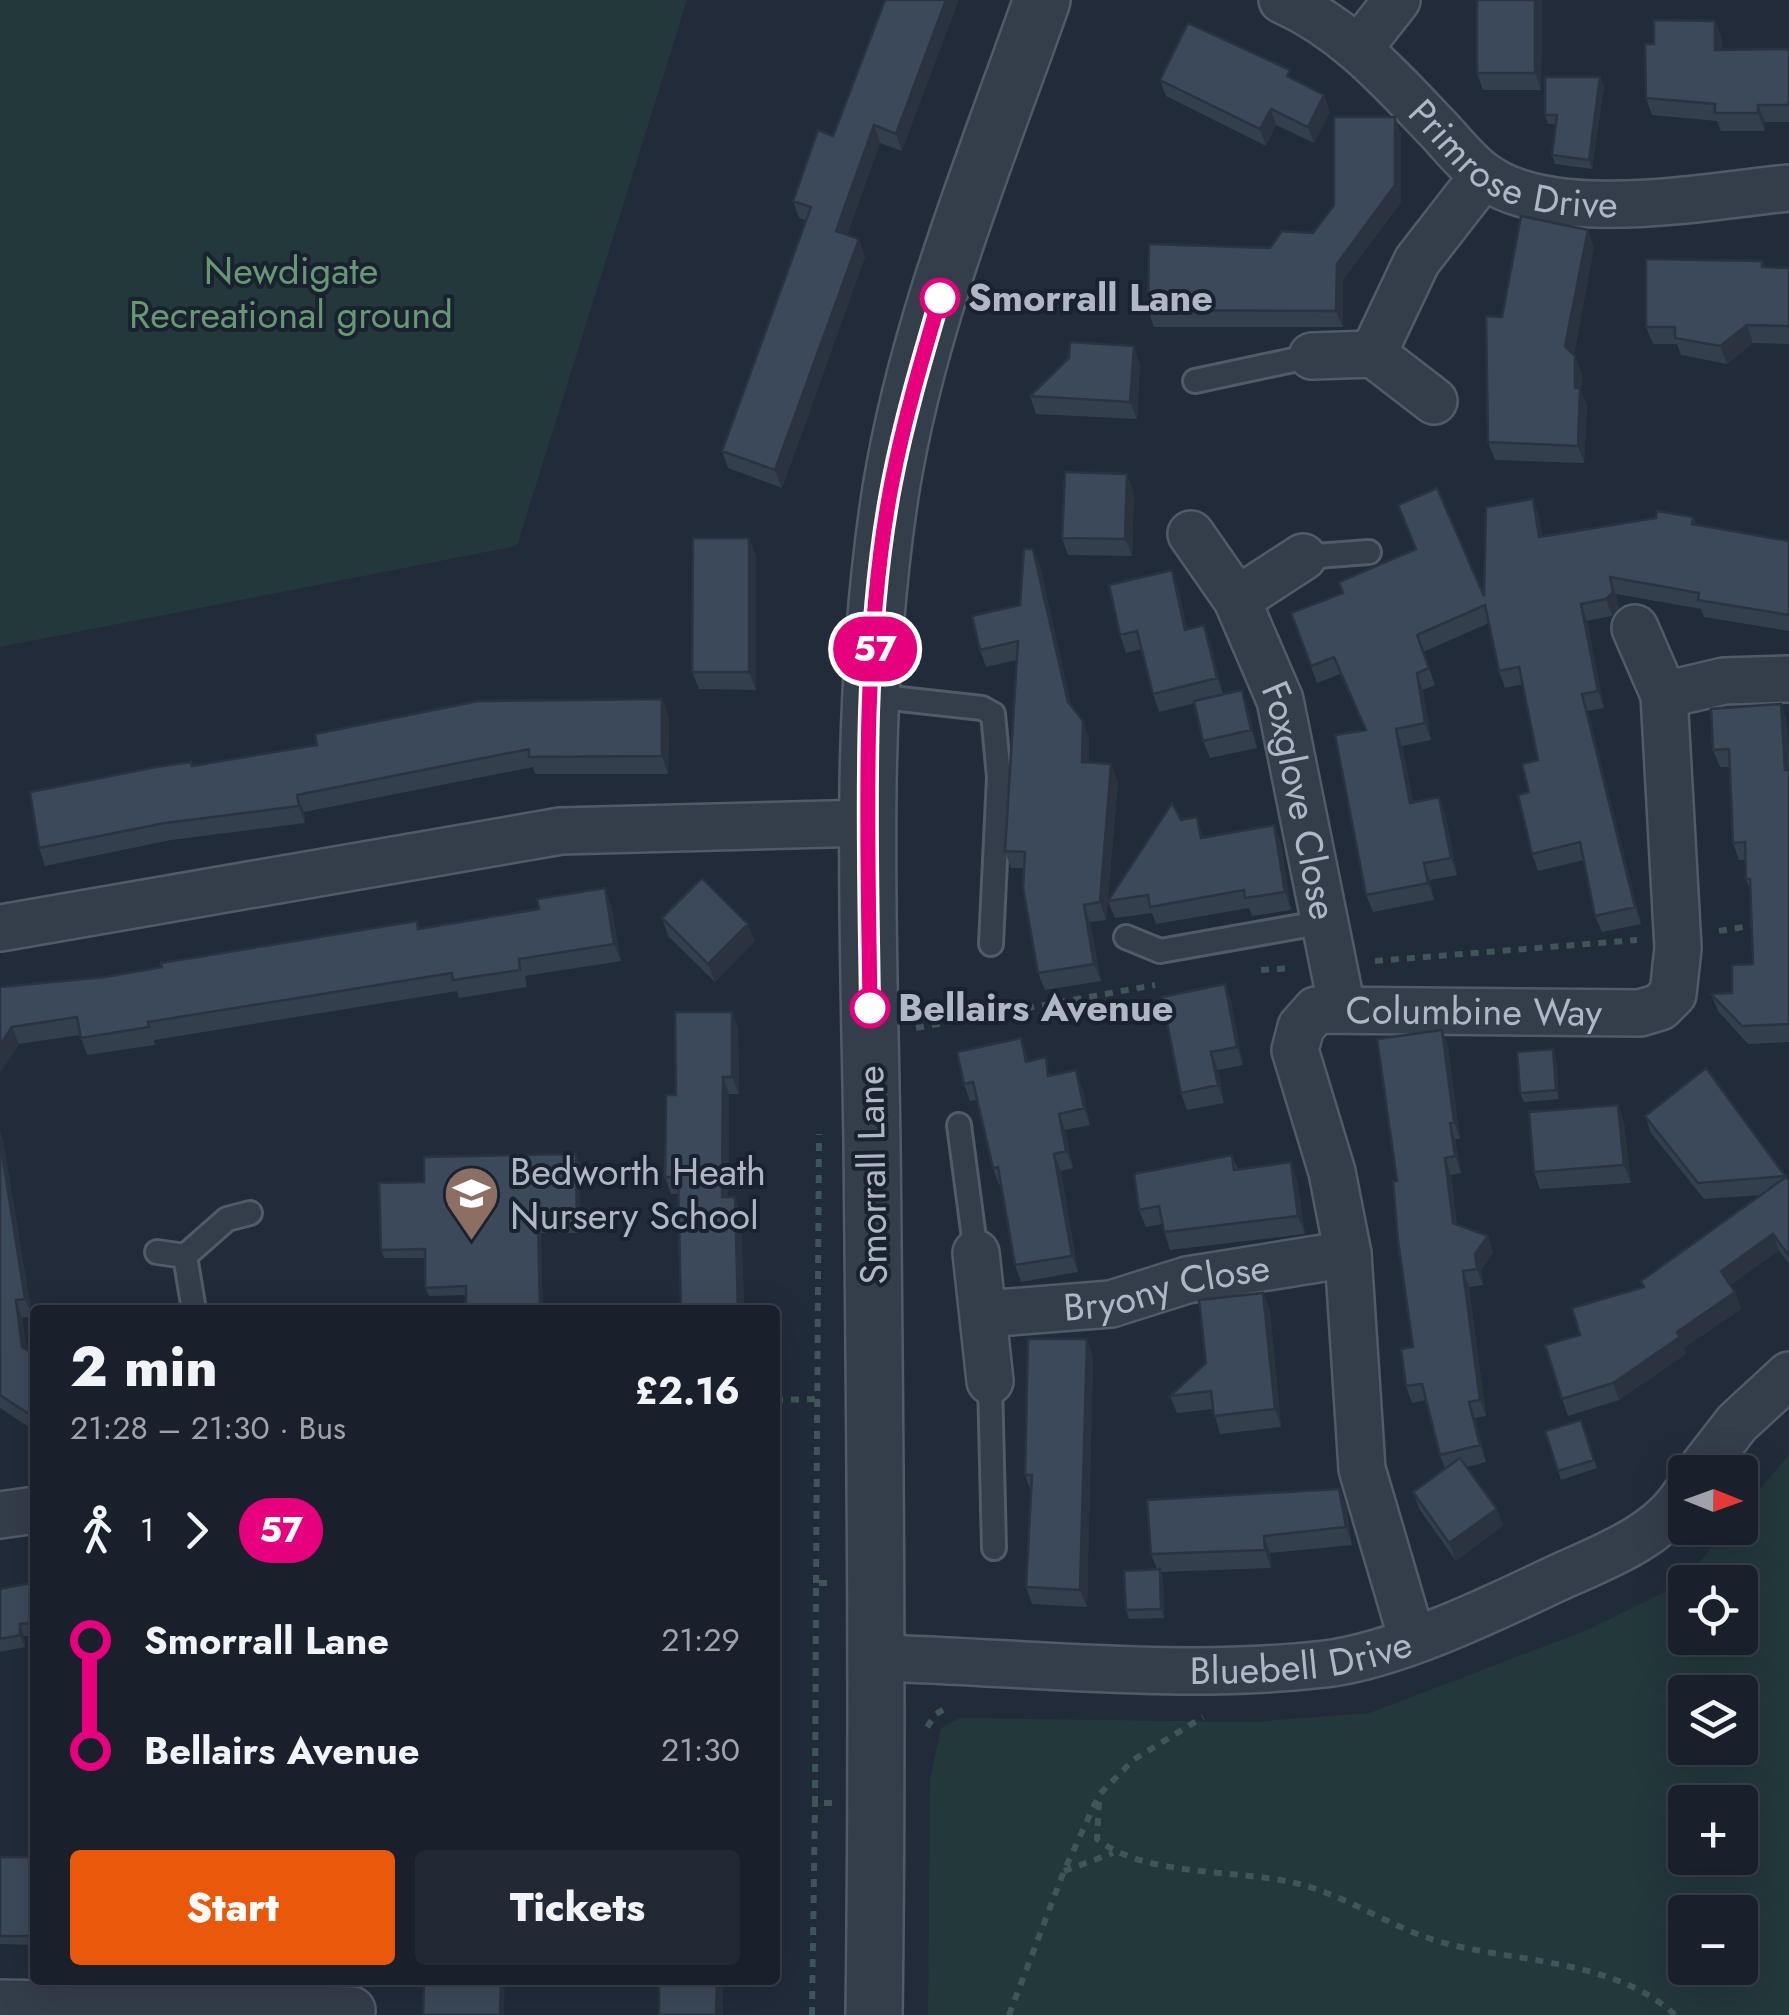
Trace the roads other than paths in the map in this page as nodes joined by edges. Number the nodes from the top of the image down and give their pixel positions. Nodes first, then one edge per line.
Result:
1 (1042, 0) edge
2 (1282, 0) edge
3 (1397, 0) edge
4 (1360, 47) junction
5 (1483, 176) junction
6 (1789, 188) edge
7 (1372, 354) junction
8 (1312, 356) joint
9 (1194, 381) dead end
10 (1434, 401) dead end
11 (1191, 534) dead end
12 (1369, 552) dead end
13 (1302, 558) joint
14 (1237, 600) junction
15 (1635, 628) dead end
16 (1789, 679) edge
17 (873, 696) junction
18 (1664, 696) junction
19 (868, 823) junction
20 (1324, 922) junction
21 (0, 928) edge
22 (1126, 937) dead end
23 (991, 944) dead end
24 (1342, 1008) junction
25 (959, 1125) dead end
26 (250, 1213) dead end
27 (157, 1252) dead end
28 (976, 1253) joint
29 (1348, 1254) junction
30 (185, 1256) junction
31 (193, 1305) edge
32 (984, 1314) junction
33 (1789, 1375) edge
34 (990, 1381) joint
35 (1712, 1455) edge
36 (30, 1511) edge
37 (1668, 1513) edge
38 (0, 1516) edge
39 (994, 1548) dead end
40 (1412, 1639) junction
41 (877, 1658) junction
42 (352, 2002) edge
43 (0, 2003) edge
44 (874, 2015) edge

1 - 17 street, Smorrall Lane
2 - 4 street, Primrose Drive
3 - 4 street
4 - 5 street, Primrose Drive
5 - 6 street, Primrose Drive
5 - 7 street
7 - 8 street
7 - 10 street
8 - 9 lane
11 - 14 street, Foxglove Close
12 - 13 lane
13 - 14 street
14 - 20 street, Foxglove Close
15 - 18 street, Columbine Way
16 - 18 street
17 - 19 street, Smorrall Lane
17 - 23 lane
18 - 24 street, Columbine Way
19 - 21 street
19 - 41 street, Smorrall Lane
20 - 22 lane
20 - 24 street, Foxglove Close
24 - 29 street, Columbine Way
25 - 28 lane
26 - 30 lane
27 - 30 lane
28 - 32 street
29 - 32 street, Bryony Close
29 - 40 street, Columbine Way
30 - 31 lane
32 - 34 street
33 - 35 street
34 - 39 lane
36 - 38 street
37 - 40 street, Bluebell Drive
40 - 41 street, Bluebell Drive
41 - 44 street, Smorrall Lane
42 - 43 street

